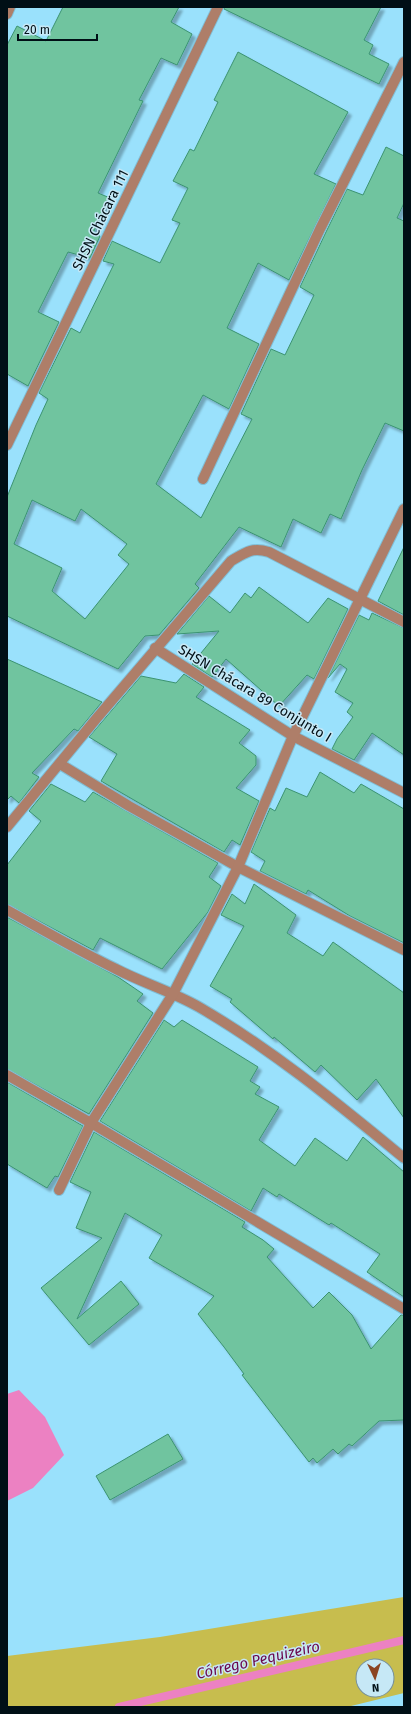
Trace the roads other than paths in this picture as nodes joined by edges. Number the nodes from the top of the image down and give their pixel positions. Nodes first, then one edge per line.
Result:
1 (10, 7) edge
2 (218, 7) edge
3 (7, 14) edge
4 (404, 62) edge
5 (7, 445) edge
6 (203, 479) dead end
7 (404, 509) edge
8 (361, 598) junction
9 (404, 622) edge
10 (156, 648) junction
11 (293, 736) junction
12 (60, 764) junction
13 (404, 793) edge
14 (7, 827) edge
15 (238, 867) junction
16 (7, 910) edge
17 (404, 950) edge
18 (173, 994) junction
19 (7, 1075) edge
20 (91, 1123) junction
21 (404, 1158) edge
22 (59, 1190) dead end
23 (404, 1309) edge

1 - 3 street
2 - 5 street, SHSN Chácara 111
4 - 6 street
7 - 8 street
8 - 9 street
8 - 10 street
8 - 11 street
10 - 11 street, SHSN Chácara 89 Conjunto I
10 - 12 street
11 - 13 street, SHSN Chácara 89 Conjunto I
11 - 15 street
12 - 14 street
12 - 15 street
15 - 17 street
15 - 18 street
16 - 18 street
18 - 20 street
18 - 21 street
19 - 20 street
20 - 22 street
20 - 23 street

